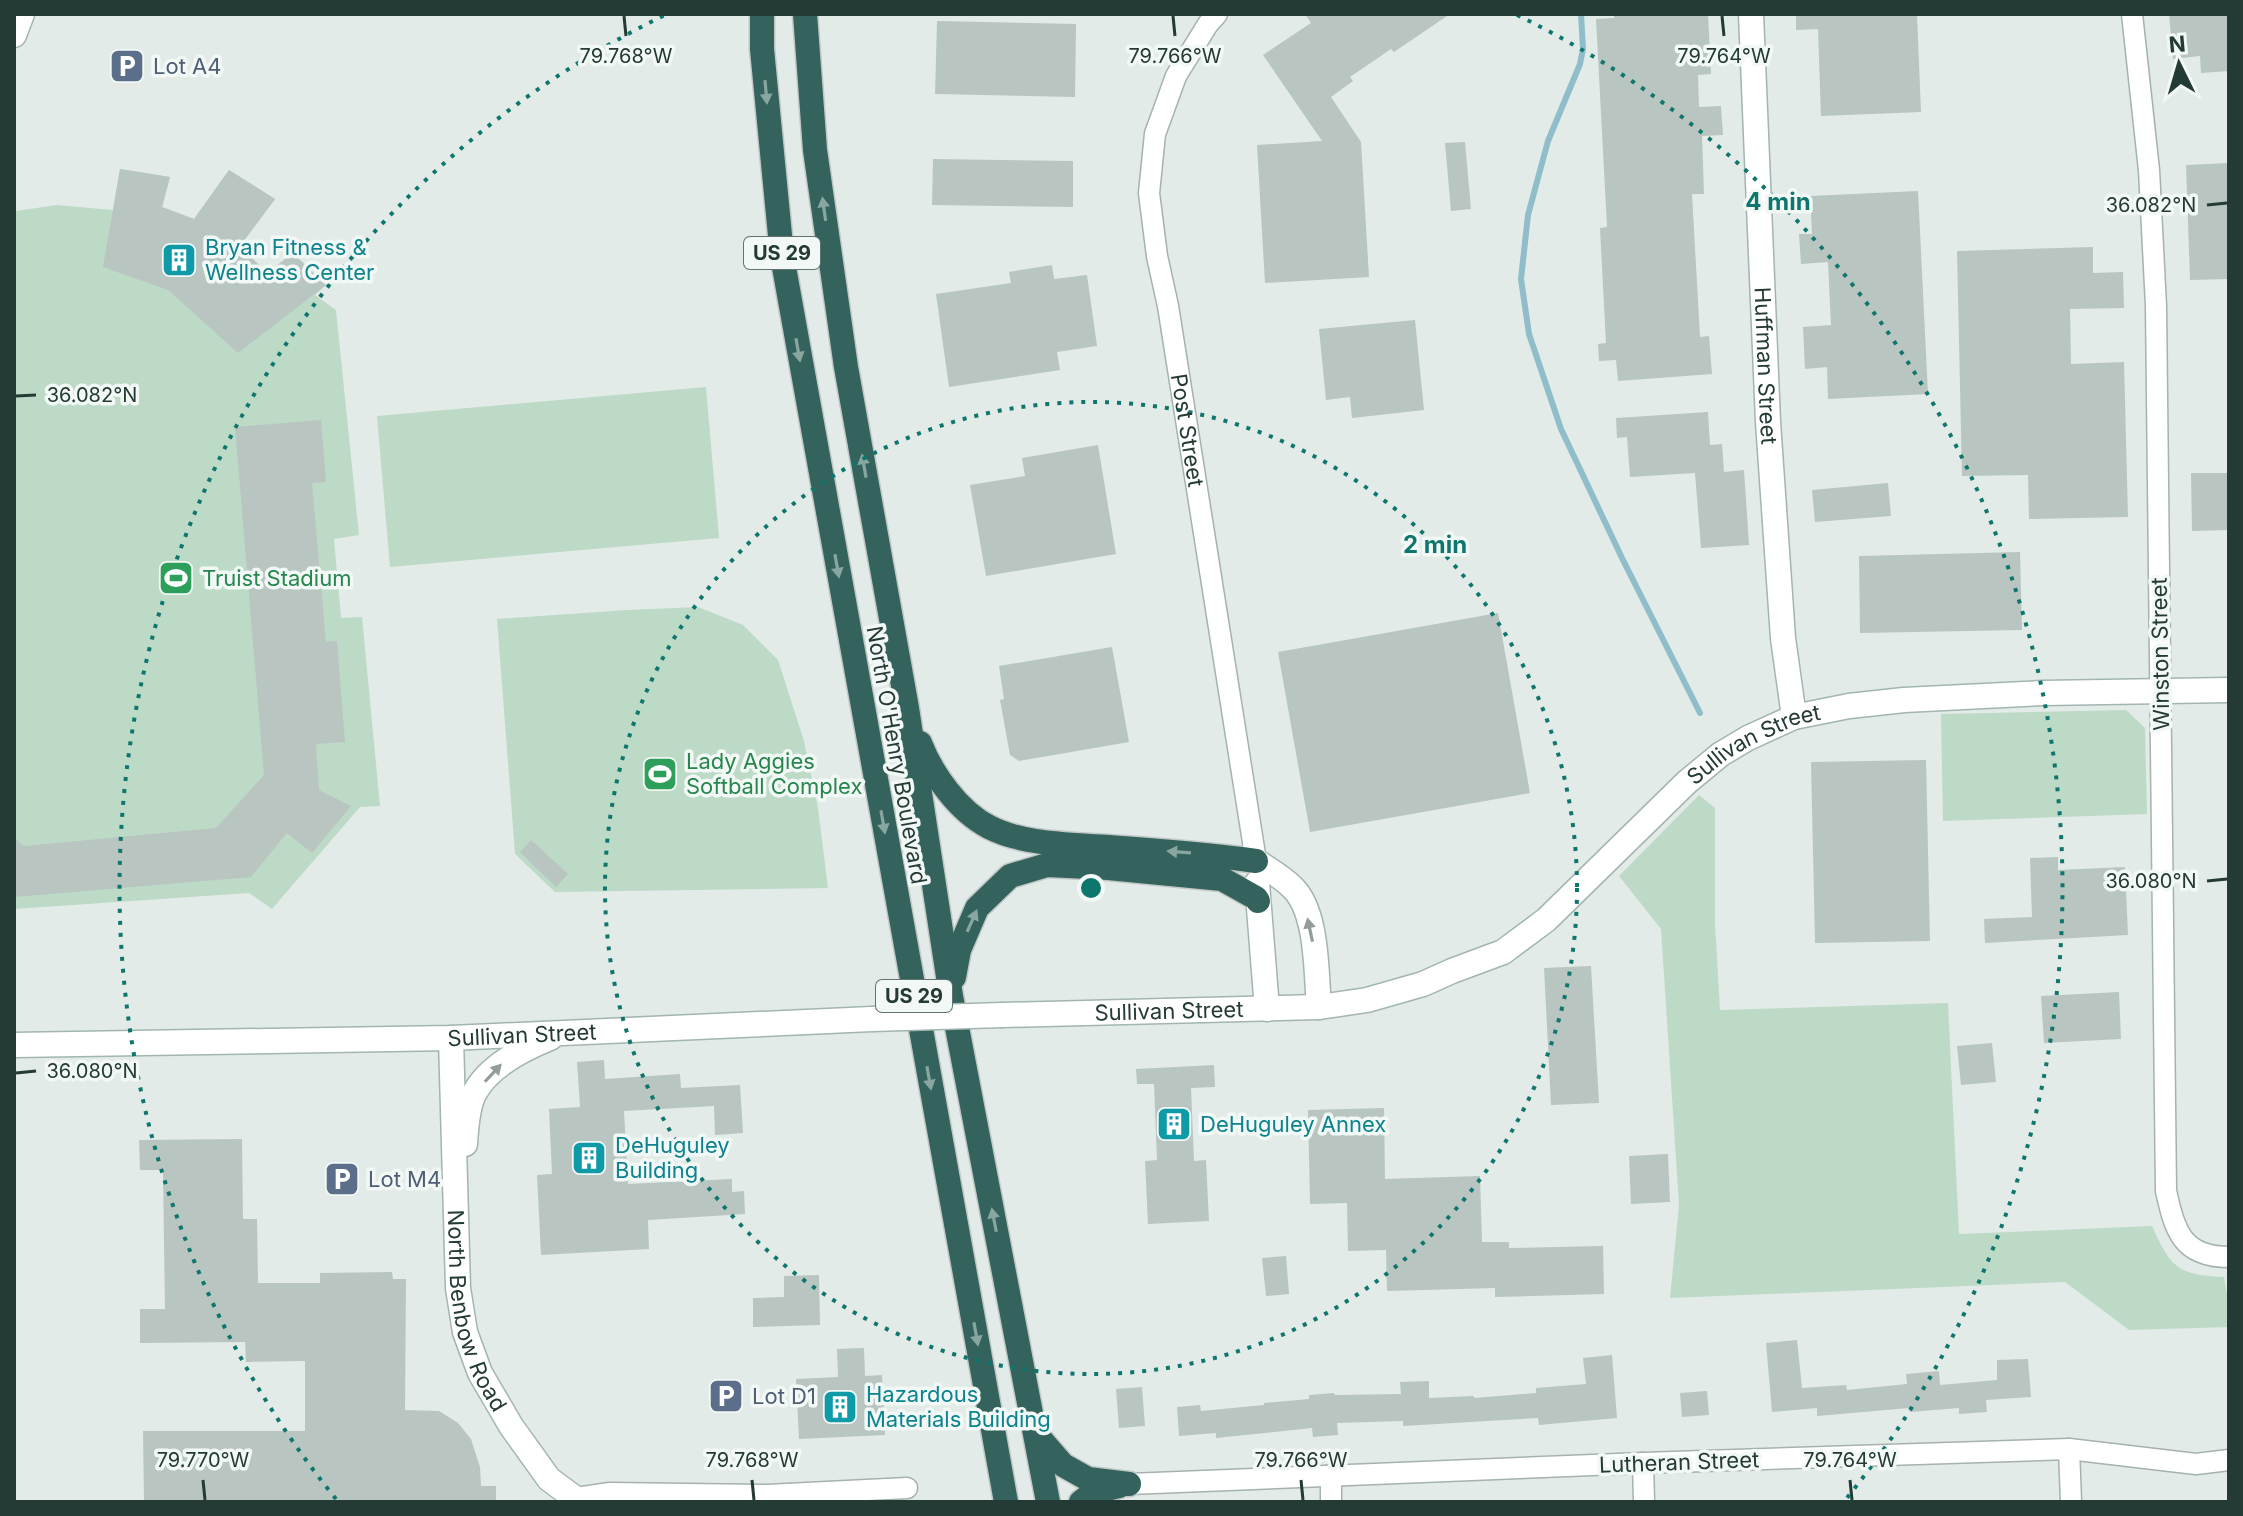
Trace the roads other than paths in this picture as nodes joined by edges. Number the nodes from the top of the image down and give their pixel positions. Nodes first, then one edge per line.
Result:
1 (22, 14) edge
2 (762, 14) edge
3 (805, 14) edge
4 (1217, 14) edge
5 (1751, 14) edge
6 (2132, 14) edge
7 (14, 35) edge
8 (2229, 690) edge
9 (2160, 691) junction
10 (907, 708) junction
11 (1794, 717) junction
12 (1256, 861) junction
13 (1258, 901) junction
14 (951, 996) junction
15 (1319, 1007) junction
16 (1267, 1009) junction
17 (565, 1032) junction
18 (451, 1038) junction
19 (14, 1045) edge
20 (456, 1198) junction
21 (2229, 1257) edge
22 (1036, 1434) junction
23 (2069, 1449) junction
24 (2229, 1460) edge
25 (1643, 1463) junction
26 (1331, 1475) junction
27 (1129, 1484) junction
28 (907, 1488) dead end
29 (651, 1497) edge
30 (578, 1500) edge
31 (1006, 1502) edge
32 (1048, 1502) edge
33 (1081, 1502) edge
34 (1331, 1502) edge
35 (1644, 1502) edge
36 (2071, 1502) edge

1 - 7 street
2 -> 31 highway, North O'Henry Boulevard / US 29
10 -> 3 highway, North O'Henry Boulevard / US 29
4 - 12 street, Post Street
5 - 11 street, Huffman Street
6 - 9 street, Winston Street
8 - 9 street, Sullivan Street
9 - 11 street, Sullivan Street
9 - 21 street, Winston Street
12 -> 10 highway
10 - 14 highway, North O'Henry Boulevard / US 29
11 - 15 street, Sullivan Street
12 - 13 street, Post Street
15 -> 12 street
14 -> 13 highway
13 - 16 street, Post Street
22 -> 14 highway, North O'Henry Boulevard / US 29
15 - 16 street, Sullivan Street
16 - 17 street, Sullivan Street, bridge
17 - 18 street, Sullivan Street
20 -> 17 street
18 - 19 street, Sullivan Street
18 - 20 street, North Benbow Road
20 - 30 street, North Benbow Road
22 - 27 highway
22 - 32 highway, North O'Henry Boulevard / US 29
23 - 24 street, Lutheran Street
23 - 25 street, Lutheran Street
23 - 36 street
25 - 26 street, Lutheran Street
25 - 35 street
26 - 27 street, Lutheran Street
26 - 34 street
27 - 33 highway
28 - 29 street
29 - 30 street

